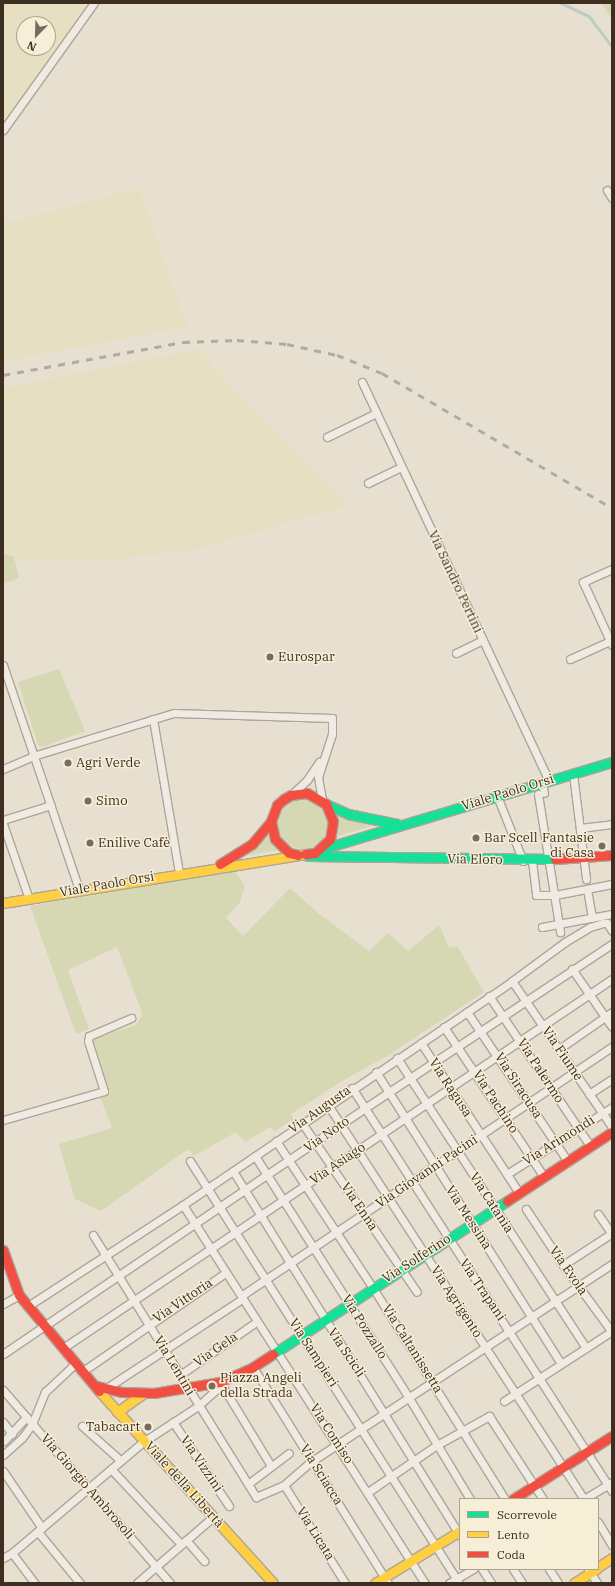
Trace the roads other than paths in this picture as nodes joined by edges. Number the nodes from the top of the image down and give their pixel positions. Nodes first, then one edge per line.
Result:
1 (94, 3) edge
2 (3, 130) edge
3 (607, 190) dead end
4 (612, 198) edge
5 (362, 382) dead end
6 (376, 413) junction
7 (327, 437) dead end
8 (401, 467) junction
9 (368, 483) dead end
10 (612, 569) edge
11 (483, 640) junction
12 (611, 642) edge
13 (456, 654) dead end
14 (570, 659) dead end
15 (3, 665) edge
16 (153, 719) junction
17 (324, 755) junction
18 (33, 756) junction
19 (612, 762) edge
20 (3, 769) edge
21 (573, 774) junction
22 (545, 782) junction
23 (291, 795) junction
24 (497, 796) junction
25 (324, 802) junction
26 (51, 805) junction
27 (3, 820) edge
28 (271, 821) junction
29 (3, 824) edge
30 (403, 824) junction
31 (612, 824) edge
32 (580, 828) junction
33 (331, 842) junction
34 (302, 855) junction
35 (612, 855) edge
36 (338, 858) junction
37 (584, 859) junction
38 (550, 860) junction
39 (528, 861) junction
40 (211, 868) junction
41 (180, 873) junction
42 (586, 879) dead end
43 (612, 884) edge
44 (587, 889) junction
45 (79, 890) junction
46 (555, 895) junction
47 (30, 899) junction
48 (3, 903) edge
49 (612, 914) edge
50 (592, 918) junction
51 (542, 927) dead end
52 (560, 928) junction
53 (612, 931) edge
54 (612, 944) edge
55 (572, 969) junction
56 (612, 979) edge
57 (512, 981) junction
58 (589, 994) junction
59 (489, 996) junction
60 (526, 1000) junction
61 (467, 1012) junction
62 (612, 1012) edge
63 (502, 1016) junction
64 (605, 1017) junction
65 (131, 1018) dead end
66 (543, 1025) junction
67 (444, 1027) junction
68 (612, 1027) edge
69 (480, 1031) junction
70 (520, 1039) junction
71 (421, 1043) junction
72 (458, 1046) junction
73 (612, 1047) edge
74 (559, 1048) junction
75 (498, 1055) junction
76 (397, 1058) junction
77 (434, 1062) junction
78 (474, 1070) junction
79 (376, 1072) junction
80 (575, 1072) junction
81 (410, 1078) junction
82 (612, 1079) edge
83 (450, 1087) junction
84 (551, 1087) junction
85 (352, 1088) junction
86 (388, 1092) junction
87 (590, 1094) junction
88 (426, 1102) junction
89 (528, 1102) junction
90 (328, 1104) junction
91 (612, 1107) edge
92 (365, 1108) junction
93 (602, 1114) junction
94 (404, 1117) junction
95 (505, 1118) junction
96 (3, 1120) edge
97 (302, 1123) junction
98 (342, 1125) junction
99 (612, 1127) edge
100 (579, 1128) junction
101 (612, 1132) edge
102 (382, 1134) junction
103 (481, 1135) junction
104 (276, 1141) junction
105 (316, 1143) junction
106 (555, 1143) junction
107 (590, 1146) junction
108 (357, 1150) junction
109 (458, 1151) junction
110 (255, 1156) junction
111 (531, 1158) junction
112 (190, 1161) dead end
113 (290, 1161) junction
114 (568, 1162) junction
115 (332, 1166) junction
116 (435, 1166) junction
117 (233, 1170) junction
118 (507, 1174) junction
119 (268, 1175) junction
120 (544, 1177) junction
121 (412, 1182) junction
122 (306, 1185) junction
123 (207, 1187) junction
124 (245, 1191) junction
125 (519, 1193) junction
126 (389, 1197) junction
127 (283, 1201) junction
128 (183, 1205) junction
129 (219, 1208) junction
130 (495, 1209) junction
131 (526, 1209) dead end
132 (598, 1214) dead end
133 (363, 1215) junction
134 (260, 1217) junction
135 (472, 1223) junction
136 (195, 1225) junction
137 (337, 1232) junction
138 (236, 1233) junction
139 (612, 1233) edge
140 (93, 1235) dead end
141 (448, 1240) junction
142 (314, 1248) junction
143 (3, 1250) edge
144 (210, 1250) junction
145 (425, 1254) junction
146 (107, 1256) junction
147 (290, 1264) junction
148 (612, 1264) edge
149 (563, 1265) junction
150 (401, 1269) junction
151 (225, 1273) junction
152 (118, 1276) junction
153 (265, 1280) junction
154 (578, 1286) junction
155 (373, 1288) junction
156 (417, 1292) dead end
157 (19, 1295) junction
158 (240, 1299) junction
159 (555, 1300) junction
160 (135, 1301) junction
161 (3, 1304) edge
162 (349, 1304) junction
163 (28, 1306) junction
164 (532, 1316) junction
165 (324, 1320) junction
166 (149, 1324) junction
167 (253, 1324) dead end
168 (44, 1328) junction
169 (509, 1331) junction
170 (612, 1331) edge
171 (301, 1336) junction
172 (63, 1348) junction
173 (486, 1348) junction
174 (586, 1348) junction
175 (164, 1350) junction
176 (278, 1352) junction
177 (3, 1354) edge
178 (76, 1363) junction
179 (561, 1363) junction
180 (253, 1367) junction
181 (83, 1371) junction
182 (180, 1375) junction
183 (539, 1377) junction
184 (220, 1382) junction
185 (433, 1383) junction
186 (96, 1386) junction
187 (187, 1387) junction
188 (105, 1389) junction
189 (3, 1390) edge
190 (516, 1393) junction
191 (143, 1394) junction
192 (409, 1398) junction
193 (504, 1401) dead end
194 (198, 1406) junction
195 (117, 1412) junction
196 (386, 1413) junction
197 (26, 1417) junction
198 (3, 1422) edge
199 (173, 1422) junction
200 (32, 1424) junction
201 (82, 1426) dead end
202 (363, 1429) junction
203 (463, 1430) junction
204 (12, 1434) junction
205 (612, 1436) edge
206 (4, 1441) dead end
207 (143, 1442) junction
208 (338, 1445) junction
209 (437, 1445) junction
210 (587, 1451) junction
211 (289, 1454) dead end
212 (3, 1455) edge
213 (312, 1460) junction
214 (121, 1461) junction
215 (414, 1461) junction
216 (271, 1466) junction
217 (562, 1466) junction
218 (111, 1469) junction
219 (3, 1472) edge
220 (392, 1476) junction
221 (610, 1483) edge
222 (248, 1484) junction
223 (534, 1484) junction
224 (284, 1485) junction
225 (89, 1488) junction
226 (612, 1491) edge
227 (368, 1492) junction
228 (469, 1498) edge
229 (505, 1498) edge
230 (514, 1498) edge
231 (542, 1498) edge
232 (583, 1498) edge
233 (586, 1498) edge
234 (229, 1506) dead end
235 (213, 1517) junction
236 (599, 1524) edge
237 (40, 1530) junction
238 (459, 1533) edge
239 (183, 1542) junction
240 (612, 1545) edge
241 (434, 1546) junction
242 (12, 1553) junction
243 (3, 1558) edge
244 (612, 1558) edge
245 (204, 1561) dead end
246 (410, 1561) junction
247 (156, 1566) junction
248 (599, 1566) edge
249 (472, 1570) edge
250 (483, 1570) edge
251 (514, 1570) edge
252 (550, 1570) edge
253 (592, 1570) edge
254 (593, 1570) edge
255 (386, 1580) edge
256 (457, 1581) edge
257 (35, 1583) edge
258 (80, 1583) edge
259 (137, 1583) edge
260 (170, 1583) edge
261 (273, 1583) edge
262 (346, 1583) edge
263 (375, 1583) edge
264 (425, 1583) edge
265 (449, 1583) edge
266 (491, 1583) edge
267 (522, 1583) edge
268 (558, 1583) edge
269 (574, 1583) edge
270 (597, 1583) edge

1 - 2 street
3 - 4 street
5 - 6 street, Via Sandro Pertini
6 - 7 street
6 - 8 street, Via Sandro Pertini
8 - 9 street
8 - 11 street, Via Sandro Pertini
10 - 12 street
11 - 13 street
11 - 22 street, Via Sandro Pertini
12 - 14 street
15 - 18 street
16 - 17 street
16 - 18 street
16 - 41 street
17 - 23 street
17 - 25 street
18 - 20 street
18 - 26 street
19 - 21 street, Viale Paolo Orsi
21 - 22 street, Viale Paolo Orsi
21 - 32 street
22 - 24 street, Viale Paolo Orsi
22 - 38 street, Via Sandro Pertini
23 - 25 street
23 - 28 street
24 - 30 street, Viale Paolo Orsi
24 - 39 street
25 - 30 street
25 - 33 street
26 - 27 street
26 - 45 street
28 - 34 street
28 - 40 street
29 - 47 street
30 - 33 street, Viale Paolo Orsi
31 - 32 street
32 - 37 street
33 - 34 street
33 - 36 street
34 - 36 street, Via Eloro
34 - 40 street, Viale Paolo Orsi
35 - 37 street, Via Eloro
36 - 39 street, Via Eloro
37 - 38 street, Via Eloro
37 - 42 street
38 - 39 street, Via Eloro
38 - 46 street, Via Sandro Pertini
39 - 46 street
40 - 41 street, Viale Paolo Orsi
41 - 45 street, Viale Paolo Orsi
43 - 44 street
44 - 46 street
44 - 50 street
45 - 47 street, Viale Paolo Orsi
46 - 52 street, Via Sandro Pertini
47 - 48 street, Viale Paolo Orsi
49 - 50 street
50 - 52 street
51 - 52 street
53 - 57 street, Via Augusta
54 - 55 street, Via Noto
55 - 58 street
55 - 60 street, Via Noto
56 - 58 street, Via Asiago
57 - 59 street, Via Augusta
57 - 60 street, Via Fiume
58 - 64 street
58 - 66 street, Via Asiago
59 - 61 street, Via Augusta
59 - 63 street, Via Palermo
60 - 63 street, Via Noto
60 - 66 street, Via Fiume
61 - 67 street, Via Augusta
61 - 69 street, Via Siracusa
62 - 64 street
63 - 69 street, Via Noto
63 - 70 street, Via Palermo
64 - 68 street
64 - 74 street
65 - 96 street
66 - 70 street, Via Asiago
66 - 74 street, Via Fiume
67 - 71 street, Via Augusta
67 - 72 street, Via Pachino
69 - 72 street, Via Noto
69 - 75 street, Via Siracusa
70 - 75 street, Via Asiago
70 - 84 street, Via Palermo
71 - 76 street, Via Augusta
71 - 77 street, Via Ragusa
72 - 77 street, Via Noto
72 - 78 street, Via Pachino
73 - 80 street, Via Giovanni Pacini
74 - 80 street, Via Fiume
75 - 78 street, Via Asiago
75 - 89 street, Via Siracusa
76 - 79 street, Via Augusta
76 - 81 street, Via Catania
77 - 81 street, Via Noto
77 - 83 street, Via Ragusa
78 - 83 street, Via Asiago
78 - 95 street, Via Pachino
79 - 85 street, Via Augusta
79 - 86 street, Via Messina
80 - 84 street, Via Giovanni Pacini
80 - 87 street, Via Fiume
81 - 86 street, Via Noto
81 - 88 street, Via Catania
82 - 87 street
83 - 88 street, Via Asiago
83 - 103 street, Via Ragusa
84 - 89 street, Via Giovanni Pacini
84 - 100 street, Via Palermo
85 - 90 street, Via Augusta
85 - 92 street, Via Trapani
86 - 92 street, Via Noto
86 - 94 street, Via Messina
87 - 93 street, Via Fiume
88 - 94 street, Via Asiago
88 - 109 street, Via Catania
89 - 95 street, Via Giovanni Pacini
89 - 106 street, Via Siracusa
90 - 97 street, Via Augusta
90 - 98 street, Via Agrigento
91 - 93 street, Via Arimondi
92 - 98 street, Via Noto
92 - 102 street, Via Trapani
93 - 99 street, Via Fiume
93 - 100 street, Via Arimondi
94 - 102 street, Via Asiago
94 - 116 street, Via Messina
95 - 103 street, Via Giovanni Pacini
95 - 111 street, Via Pachino
97 - 104 street, Via Augusta
97 - 105 street, Via Enna
98 - 105 street, Via Noto
98 - 108 street, Via Agrigento
100 - 106 street, Via Arimondi
100 - 107 street, Via Palermo
101 - 107 street, Via Solferino
102 - 108 street, Via Asiago
102 - 121 street, Via Trapani
103 - 109 street, Via Giovanni Pacini
103 - 118 street, Via Ragusa
104 - 110 street, Via Augusta
104 - 113 street, Via Caltanissetta
105 - 113 street, Via Noto
105 - 115 street, Via Enna
106 - 111 street, Via Arimondi
106 - 114 street, Via Siracusa
107 - 114 street, Via Solferino
108 - 115 street, Via Asiago
108 - 126 street, Via Agrigento
109 - 116 street, Via Giovanni Pacini
109 - 130 street, Via Catania
110 - 117 street, Via Augusta
110 - 119 street, Via Pozzallo
111 - 118 street, Via Arimondi
111 - 120 street, Via Pachino
112 - 123 street, Via Sampieri
113 - 119 street, Via Noto
113 - 122 street, Via Caltanissetta
114 - 120 street, Via Solferino
115 - 122 street, Via Asiago
115 - 133 street, Via Enna
116 - 121 street, Via Giovanni Pacini
116 - 135 street, Via Messina
117 - 123 street, Via Augusta
117 - 124 street, Via Scicli
118 - 125 street, Via Ragusa
119 - 124 street, Via Noto
119 - 127 street, Via Pozzallo
120 - 125 street, Via Solferino
121 - 126 street, Via Giovanni Pacini
121 - 141 street, Via Trapani
122 - 127 street, Via Asiago
122 - 137 street, Via Caltanissetta
123 - 128 street, Via Augusta
123 - 129 street, Via Sampieri
124 - 129 street, Via Noto
124 - 134 street, Via Scicli
125 - 130 street, Via Solferino
126 - 133 street, Via Giovanni Pacini
126 - 145 street, Via Agrigento
127 - 134 street, Via Asiago
127 - 142 street, Via Pozzallo
128 - 136 street, Via Comiso
128 - 146 street, Via Augusta
129 - 136 street, Via Noto
129 - 138 street, Via Sampieri
130 - 135 street, Via Solferino
130 - 159 street, Via Catania
131 - 149 street, Via Evola
132 - 139 street
133 - 137 street, Via Giovanni Pacini
133 - 150 street, Via Enna
134 - 138 street, Via Asiago
134 - 147 street, Via Scicli
135 - 141 street, Via Solferino
135 - 164 street, Via Messina
136 - 144 street, Via Comiso
136 - 152 street, Via Noto
137 - 142 street, Via Giovanni Pacini
137 - 155 street, Via Caltanissetta
138 - 144 street, Via Asiago
138 - 153 street, Via Sampieri
139 - 149 street
140 - 146 street, Via Lentini
141 - 145 street, Via Solferino
141 - 169 street, Via Trapani
142 - 147 street, Via Giovanni Pacini
142 - 162 street, Via Pozzallo
143 - 157 street, Viale della Libertà
144 - 151 street, Via Comiso
144 - 160 street, Via Asiago
145 - 150 street, Via Solferino
145 - 173 street, Via Agrigento
146 - 152 street, Via Lentini
146 - 163 street, Via Augusta
147 - 153 street, Via Giovanni Pacini
147 - 165 street, Via Scicli
148 - 154 street
149 - 154 street, Via Evola
150 - 155 street, Via Solferino
150 - 156 street, Via Enna
151 - 158 street, Via Comiso
151 - 166 street, Via Vittoria
152 - 160 street, Via Lentini
152 - 168 street, Via Noto
153 - 158 street, Via Giovanni Pacini
153 - 171 street, Via Sampieri
154 - 159 street
154 - 170 street, Via Evola
155 - 162 street, Via Solferino
155 - 185 street, Via Caltanissetta
157 - 161 street
157 - 163 street, Viale della Libertà
158 - 175 street, Via Giovanni Pacini
158 - 176 street, Via Comiso
159 - 164 street
159 - 174 street, Via Catania
160 - 166 street, Via Lentini
160 - 172 street, Via Asiago
162 - 165 street, Via Solferino
162 - 192 street, Via Pozzallo
163 - 168 street, Viale della Libertà
164 - 169 street
164 - 179 street, Via Messina
165 - 171 street, Via Solferino
165 - 196 street, Via Scicli
166 - 175 street, Via Lentini
166 - 181 street, Via Vittoria
167 - 182 street, Via Gela
168 - 172 street, Viale della Libertà
168 - 177 street, Via Noto
169 - 173 street
169 - 183 street, Via Trapani
170 - 174 street
171 - 176 street, Via Solferino
171 - 202 street, Via Sampieri
172 - 178 street, Viale della Libertà
173 - 185 street
173 - 190 street, Via Agrigento
174 - 179 street
175 - 182 street, Via Lentini
175 - 188 street, Via Giovanni Pacini
176 - 180 street, Via Solferino
176 - 208 street, Via Comiso
178 - 181 street, Viale della Libertà
178 - 200 street
179 - 183 street
180 - 184 street, Via Solferino
180 - 213 street, Via Sciacca
181 - 186 street, Viale della Libertà
182 - 187 street, Via Lentini
183 - 190 street
183 - 210 street, Via Trapani
184 - 187 street, Via Solferino
184 - 194 street, Via Solferino
184 - 216 street
185 - 192 street
185 - 203 street, Via Caltanissetta
186 - 188 street, Via Solferino
186 - 195 street, Viale della Libertà
187 - 191 street, Via Solferino
187 - 194 street, Via Lentini
188 - 191 street, Via Solferino
189 - 197 street, Via Giorgio Ambrosoli
190 - 193 street
190 - 217 street, Via Agrigento
191 - 195 street
192 - 196 street
192 - 209 street, Via Pozzallo
194 - 199 street, Via Solferino
194 - 222 street, Via Lentini
195 - 207 street, Viale della Libertà
196 - 202 street
196 - 215 street, Via Scicli
197 - 200 street, Via Giorgio Ambrosoli
197 - 204 street
198 - 204 street
199 - 207 street, Via Solferino
199 - 234 street, Via Vizzini
200 - 212 street
200 - 225 street, Via Giorgio Ambrosoli
201 - 214 street
202 - 208 street
202 - 220 street, Via Sampieri
203 - 209 street
203 - 223 street
203 - 229 street, Via Caltanissetta
204 - 206 street
205 - 210 street
207 - 214 street, Via Solferino
207 - 235 street, Viale della Libertà
208 - 213 street
208 - 227 street, Via Comiso
209 - 215 street
209 - 228 street, Via Pozzallo
210 - 217 street
210 - 221 street, Via Trapani
211 - 216 street
213 - 224 street
213 - 255 street, Via Sciacca
214 - 218 street, Via Solferino
215 - 220 street
215 - 238 street, Via Scicli
216 - 222 street
217 - 223 street
217 - 232 street, Via Agrigento
218 - 225 street, Via Solferino
218 - 239 street
219 - 237 street
220 - 227 street
220 - 241 street, Via Sampieri
221 - 226 street, Via Trapani
221 - 233 street
222 - 224 street, Via Lentini
223 - 230 street
223 - 231 street
224 - 262 street, Via Licata
225 - 237 street, Via Solferino
225 - 247 street, Via Giorgio Ambrosoli
227 - 246 street, Via Comiso
235 - 239 street
235 - 261 street, Viale della Libertà
236 - 240 street
237 - 242 street, Via Solferino
237 - 258 street
238 - 241 street
239 - 245 street
239 - 247 street
241 - 246 street
241 - 256 street, Via Sampieri
242 - 243 street, Via Solferino
242 - 257 street
244 - 248 street
246 - 255 street
246 - 264 street, Via Comiso
247 - 259 street
247 - 260 street, Via Giorgio Ambrosoli
249 - 256 street
250 - 266 street
251 - 267 street
252 - 268 street
253 - 269 street
254 - 270 street
255 - 263 street
256 - 265 street

